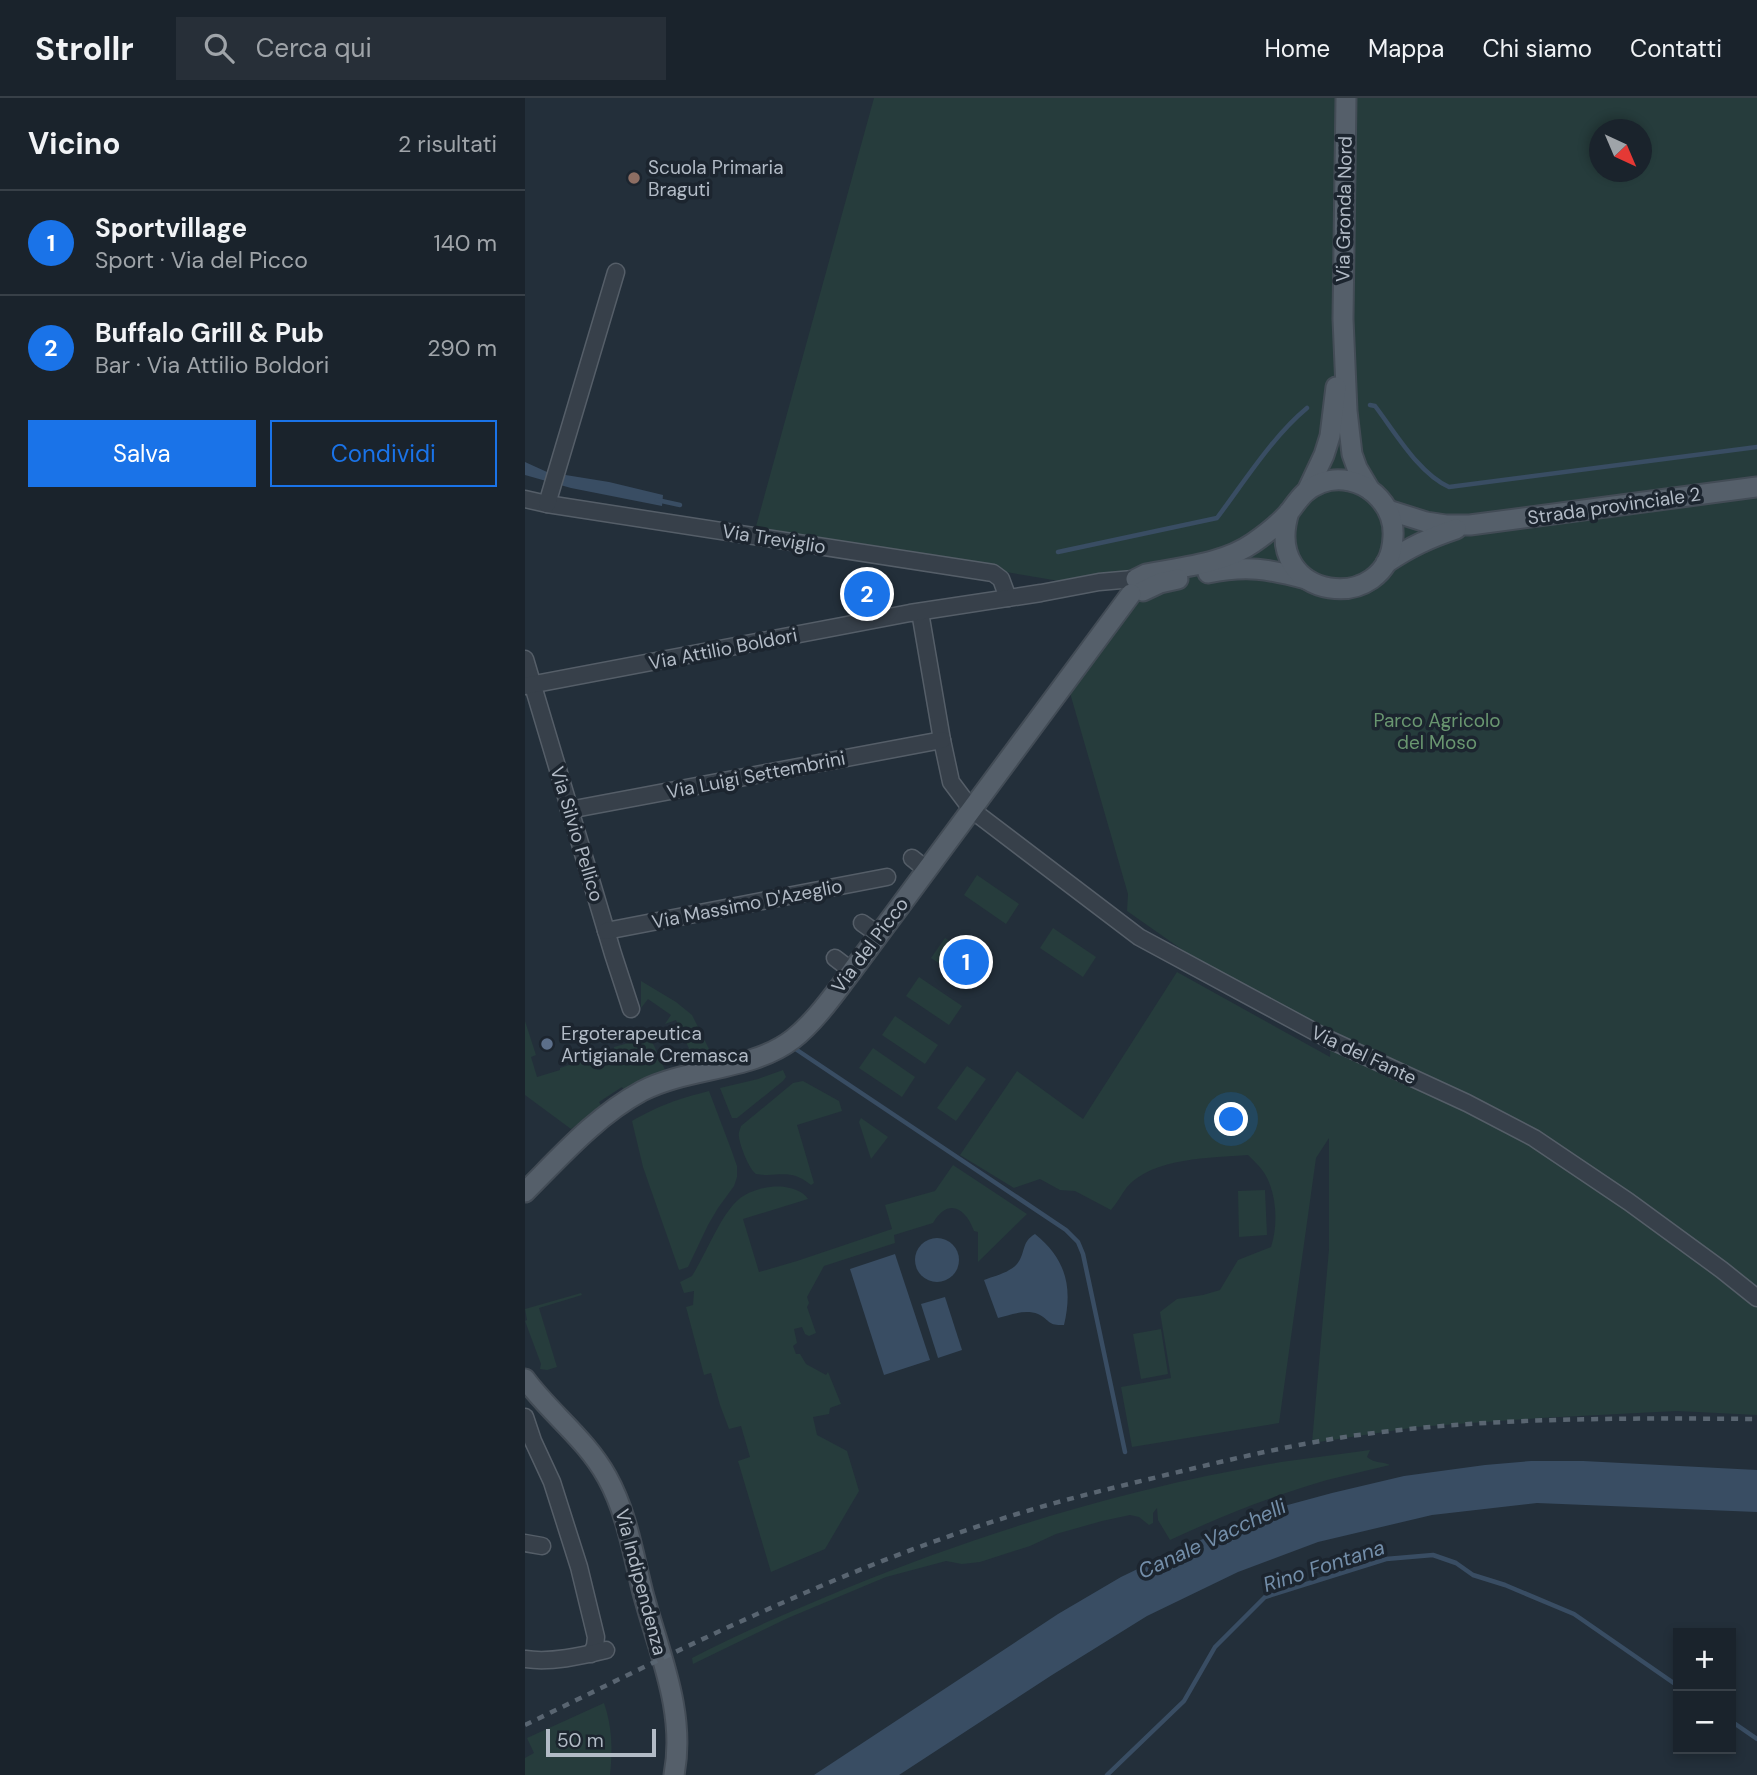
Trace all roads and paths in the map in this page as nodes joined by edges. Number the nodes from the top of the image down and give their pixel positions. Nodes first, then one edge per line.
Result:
1 (1346, 98) edge
2 (616, 272) dead end
3 (1343, 320) junction
4 (1757, 487) edge
5 (1308, 489) junction
6 (1370, 490) junction
7 (525, 499) edge
8 (547, 504) junction
9 (1388, 510) junction
10 (1289, 512) junction
11 (1471, 525) junction
12 (1386, 563) junction
13 (1306, 579) junction
14 (1134, 587) junction
15 (1008, 598) junction
16 (920, 612) junction
17 (525, 659) edge
18 (529, 685) edge
19 (942, 740) junction
20 (970, 808) junction
21 (569, 810) junction
22 (887, 877) dead end
23 (862, 923) dead end
24 (606, 931) junction
25 (879, 935) junction
26 (835, 958) dead end
27 (852, 971) junction
28 (631, 1009) dead end
29 (525, 1192) edge
30 (1757, 1298) edge
31 (525, 1378) edge
32 (525, 1417) edge
33 (525, 1659) edge
34 (674, 1775) edge

1 - 3 main road, Via Gronda Nord
2 - 8 street
3 - 5 main road, Via Gronda Nord
3 - 6 main road, Via Gronda Nord
4 - 11 main road, Strada provinciale 2
5 - 6 main road
5 - 10 main road
6 - 9 main road
7 - 8 street, Via Treviglio
8 - 15 street, Via Treviglio
9 - 11 main road
9 - 12 main road
10 - 13 main road
10 - 14 main road, Via Attilio Boldori
11 - 12 main road
12 - 13 main road
13 - 14 main road, Via Attilio Boldori
14 - 15 street, Via Attilio Boldori
14 - 20 main road, Via del Picco
15 - 16 street, Via Attilio Boldori
16 - 18 street, Via Attilio Boldori
16 - 19 street
17 - 18 street, Via Silvio Pellico
18 - 21 street, Via Silvio Pellico
19 - 20 street
19 - 21 street, Via Luigi Settembrini
20 - 25 main road, Via del Picco
20 - 30 street, Via del Fante
21 - 24 street, Via Silvio Pellico
22 - 24 street, Via Massimo D'Azeglio
23 - 25 street
24 - 28 street, Via Silvio Pellico
25 - 27 main road, Via del Picco
26 - 27 street
27 - 29 main road, Via del Picco
31 - 34 main road, Via Indipendenza
32 - 33 street

